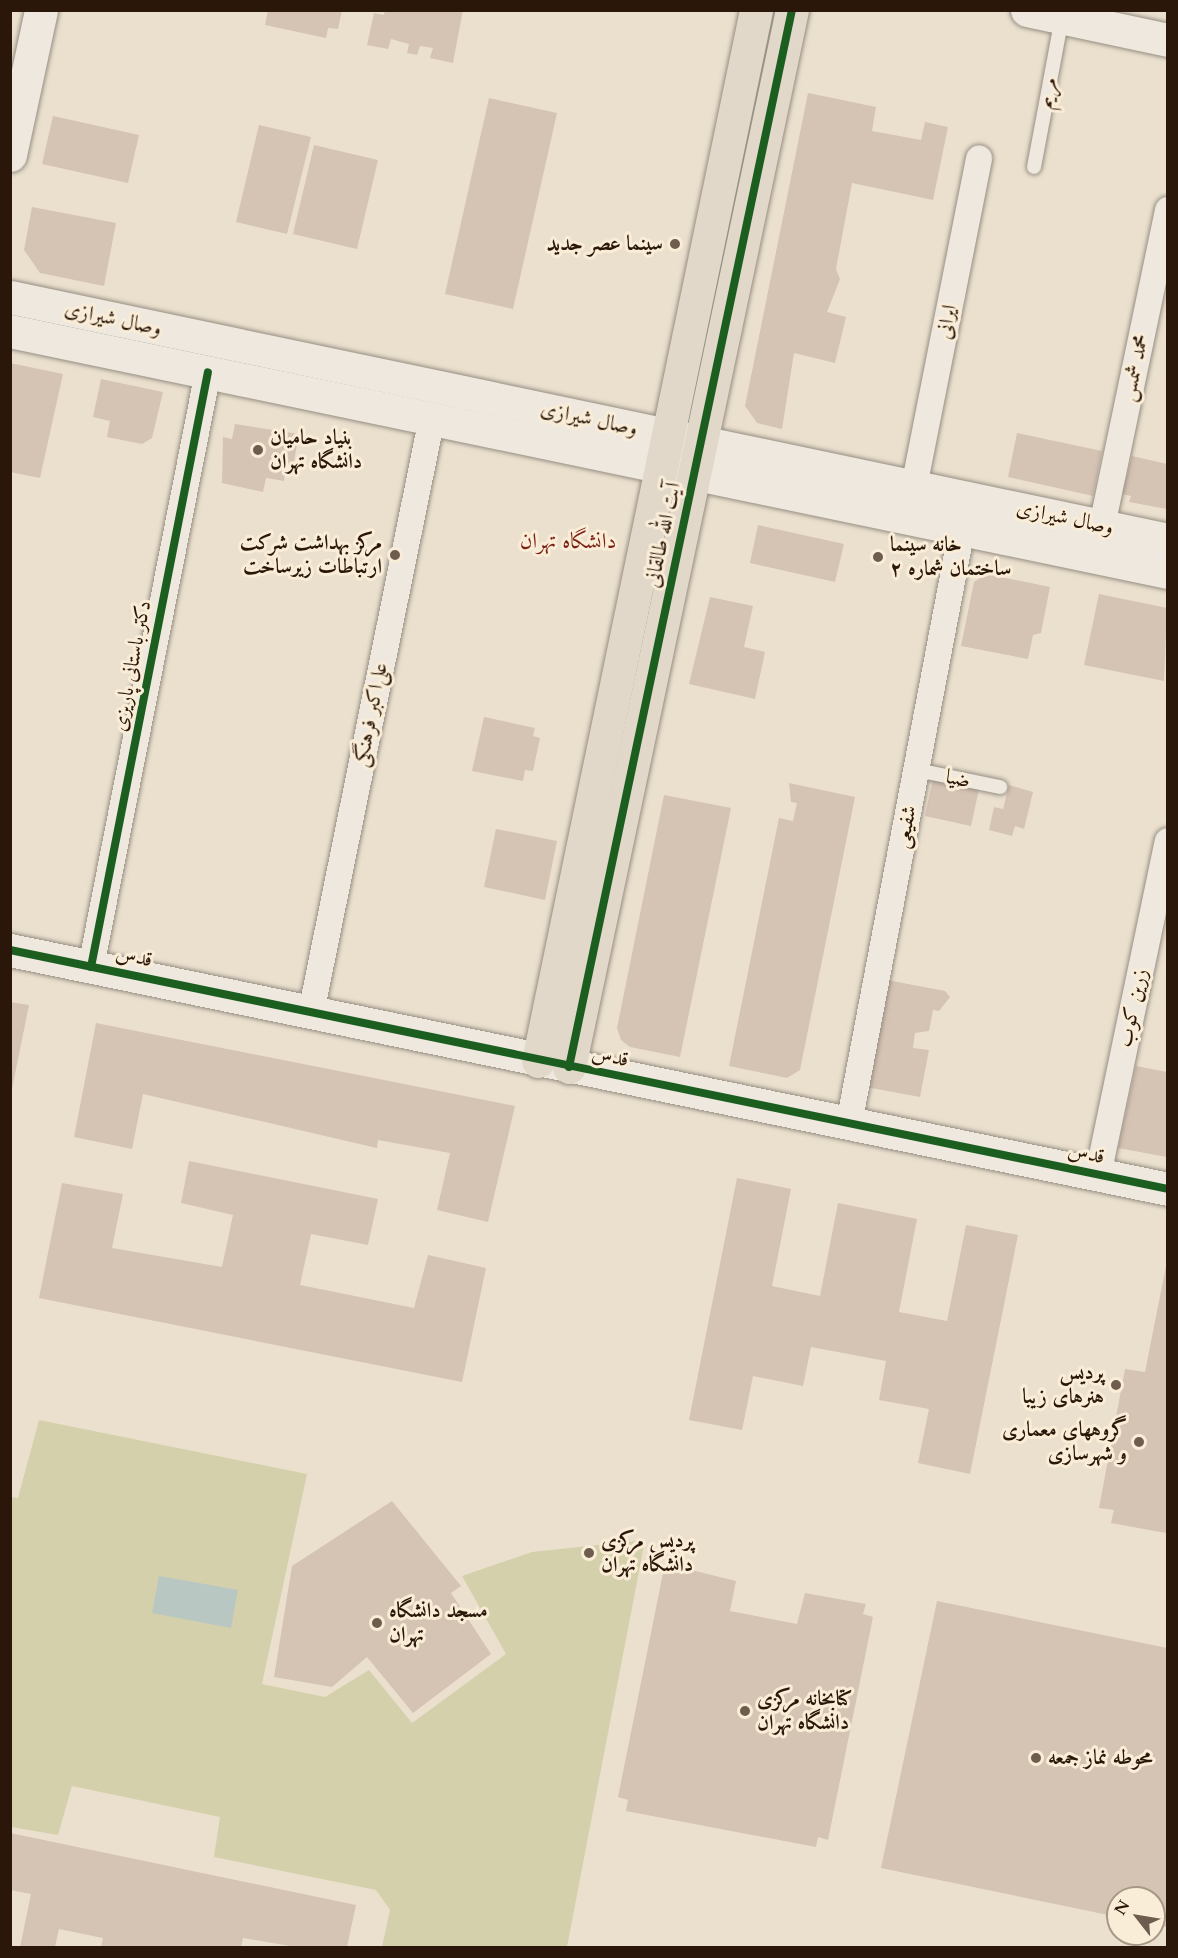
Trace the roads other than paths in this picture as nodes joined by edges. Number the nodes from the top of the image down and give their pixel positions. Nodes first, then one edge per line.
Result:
1 (41, 10) edge
2 (756, 10) edge
3 (792, 10) edge
4 (1027, 10) edge
5 (1077, 17) edge
6 (1167, 40) edge
7 (10, 155) edge
8 (980, 158) dead end
9 (1034, 167) dead end
10 (1167, 210) edge
11 (10, 297) edge
12 (10, 331) edge
13 (214, 340) junction
14 (208, 372) junction
15 (435, 403) junction
16 (665, 451) junction
17 (698, 458) junction
18 (914, 487) junction
19 (965, 514) junction
20 (1102, 526) junction
21 (1167, 540) edge
22 (1167, 572) edge
23 (917, 770) junction
24 (999, 787) dead end
25 (1167, 841) edge
26 (10, 950) edge
27 (91, 967) junction
28 (311, 1013) junction
29 (538, 1060) junction
30 (569, 1067) junction
31 (849, 1124) junction
32 (1098, 1175) junction
33 (1167, 1189) edge

1 - 7 main road
2 - 16 main road, آیت الله طالقانی
3 - 17 main road, آیت الله طالقانی
4 - 5 main road
5 - 6 main road
5 - 9 lane, مریم
8 - 18 street, ایرانی
10 - 20 street, محمد شمس
11 - 13 main road, وصال شیرازی
12 - 14 main road, وصال شیرازی
13 - 14 main road
13 - 15 main road, وصال شیرازی
14 - 15 main road, وصال شیرازی
14 - 27 street, دکتر باستانی پاریزی
15 - 16 main road, وصال شیرازی
15 - 28 street, علی‌اکبر فرهنگی
16 - 17 main road, وصال شیرازی
16 - 29 main road, آیت الله طالقانی
17 - 18 main road, وصال شیرازی
17 - 19 main road, وصال شیرازی
17 - 30 main road, آیت الله طالقانی
18 - 19 main road, وصال شیرازی
19 - 20 main road, وصال شیرازی
19 - 22 main road, وصال شیرازی
19 - 23 street, شفیعی
20 - 21 main road, وصال شیرازی
23 - 24 lane, ضیا
23 - 31 street, شفیعی
25 - 32 street, زرین کوب
26 - 27 main road, قدس
27 - 28 main road, قدس
28 - 29 main road, قدس
29 - 30 main road, قدس
30 - 31 main road, قدس
31 - 32 main road, قدس
32 - 33 main road, قدس

